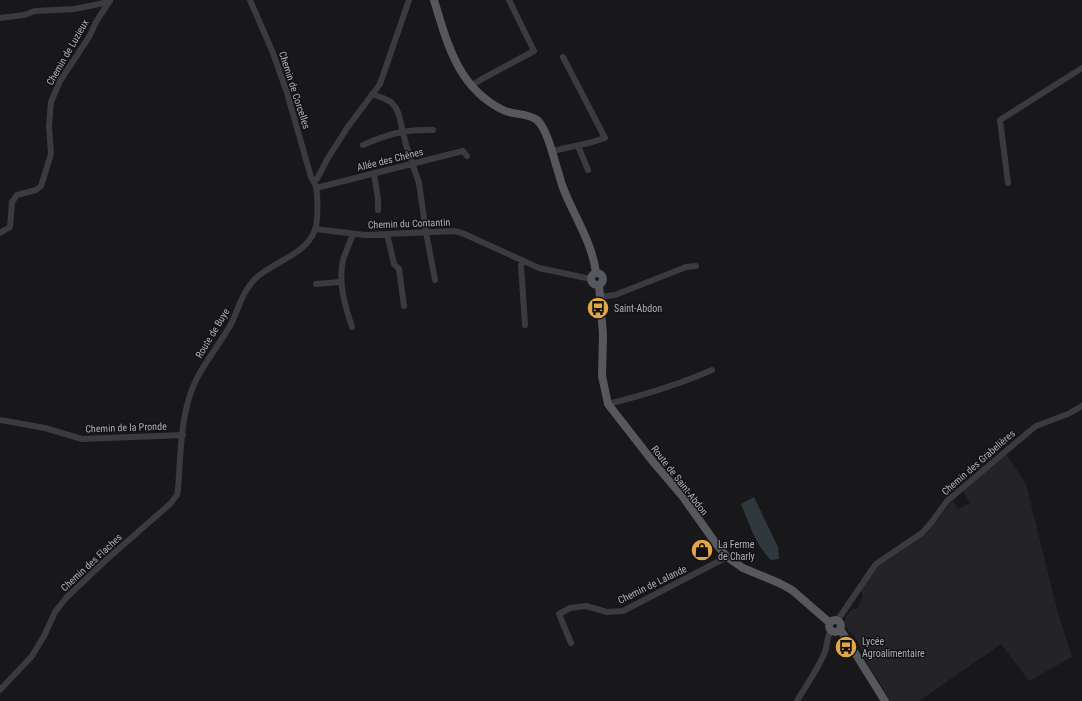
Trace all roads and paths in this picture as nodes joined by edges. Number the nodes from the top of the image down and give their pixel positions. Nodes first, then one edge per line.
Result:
1 (250, 0) edge
2 (409, 0) edge
3 (434, 0) edge
4 (510, 0) edge
5 (110, 1) edge
6 (0, 18) edge
7 (563, 57) dead end
8 (1082, 68) edge
9 (471, 86) junction
10 (372, 94) junction
11 (433, 130) dead end
12 (402, 131) junction
13 (363, 145) dead end
14 (578, 146) junction
15 (552, 151) junction
16 (467, 156) dead end
17 (412, 163) junction
18 (588, 170) dead end
19 (374, 173) junction
20 (1008, 183) dead end
21 (315, 185) junction
22 (378, 210) dead end
23 (315, 229) junction
24 (426, 232) junction
25 (0, 233) edge
26 (353, 234) junction
27 (386, 234) junction
28 (524, 261) junction
29 (696, 266) dead end
30 (594, 276) junction
31 (436, 280) dead end
32 (341, 282) junction
33 (316, 284) dead end
34 (600, 297) junction
35 (404, 306) dead end
36 (525, 325) dead end
37 (352, 327) dead end
38 (712, 370) dead end
39 (608, 404) junction
40 (1082, 406) edge
41 (0, 420) edge
42 (183, 435) junction
43 (176, 495) joint
44 (727, 556) junction
45 (834, 626) junction
46 (571, 642) dead end
47 (0, 690) edge
48 (797, 701) edge
49 (885, 701) edge

1 - 21 street, Chemin de Corcelles
2 - 10 street
3 - 9 main road
4 - 9 street
5 - 6 street
5 - 25 street, Chemin de Luzieux
7 - 14 street
8 - 20 street
9 - 15 main road
10 - 12 street
10 - 21 street
11 - 12 street
12 - 13 street
12 - 17 street
14 - 15 street
14 - 18 street
15 - 30 main road
16 - 17 street, Allée des Chênes
17 - 19 street, Allée des Chênes
17 - 24 street
19 - 21 street, Allée des Chênes
19 - 22 street
21 - 23 street
23 - 26 street, Chemin du Contantin
23 - 42 street, Route de Buye
24 - 27 street, Chemin du Contantin
24 - 28 street, Chemin du Contantin
24 - 31 street
26 - 27 street, Chemin du Contantin
26 - 32 street
27 - 35 street
28 - 30 street, Chemin du Contantin
28 - 36 street
29 - 34 street
30 - 34 main road, Route de Saint-Abdon
32 - 33 street
32 - 37 street
34 - 39 main road, Route de Saint-Abdon
38 - 39 street
39 - 44 main road, Route de Saint-Abdon
40 - 45 street, Chemin des Grabelières
41 - 42 street, Chemin de la Pronde
42 - 43 street, Route de Buye
43 - 47 street, Chemin des Flaches
44 - 45 main road, Route de Saint-Abdon
44 - 46 street, Chemin de Lalande
45 - 48 street
45 - 49 main road, Route de Saint-Abdon

